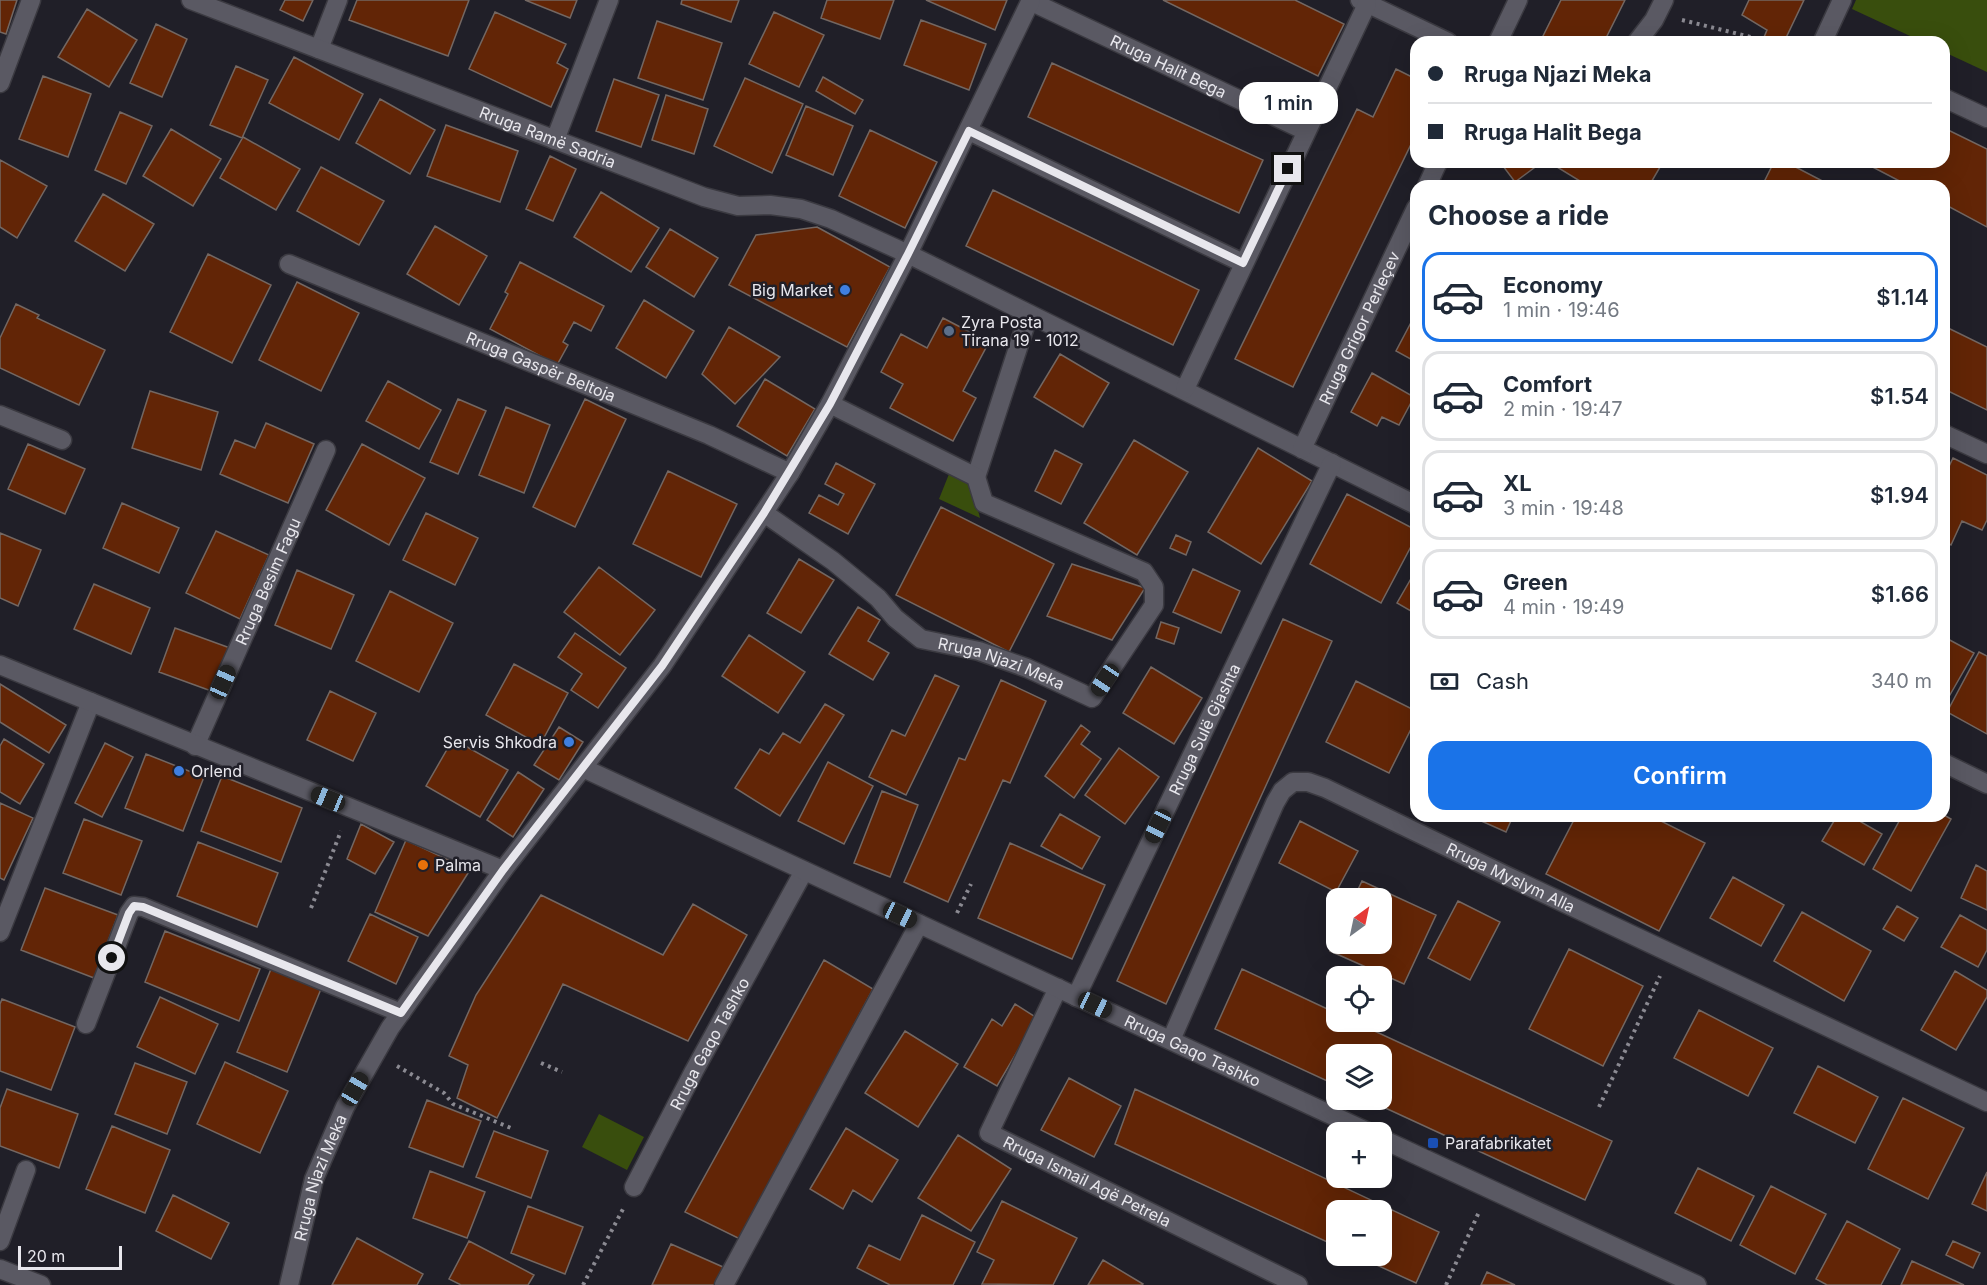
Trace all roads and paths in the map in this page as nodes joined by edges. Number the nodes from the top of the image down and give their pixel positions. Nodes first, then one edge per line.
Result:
1 (31, 0) edge
2 (191, 0) edge
3 (338, 0) edge
4 (609, 0) edge
5 (1518, 0) edge
6 (1842, 0) edge
7 (1031, 1) edge
8 (1363, 2) edge
9 (1660, 7) edge
10 (1435, 36) edge
11 (1501, 36) edge
12 (1641, 36) edge
13 (1749, 36) edge
14 (1825, 36) edge
15 (319, 49) junction
16 (0, 83) edge
17 (1950, 101) edge
18 (1987, 118) edge
19 (969, 131) junction
20 (1306, 131) junction
21 (555, 140) junction
22 (1410, 221) edge
23 (908, 254) junction
24 (1243, 263) junction
25 (289, 264) dead end
26 (1029, 314) junction
27 (1185, 389) junction
28 (830, 404) junction
29 (0, 415) edge
30 (1950, 437) edge
31 (62, 440) dead end
32 (1302, 449) junction
33 (326, 450) dead end
34 (1987, 454) edge
35 (1332, 463) junction
36 (790, 473) junction
37 (976, 477) junction
38 (1410, 502) edge
39 (764, 513) junction
40 (0, 665) edge
41 (91, 702) junction
42 (195, 746) junction
43 (1950, 766) edge
44 (583, 768) junction
45 (1987, 784) edge
46 (350, 808) junction
47 (503, 870) junction
48 (804, 871) junction
49 (971, 885) dead end
50 (311, 908) dead end
51 (954, 920) dead end
52 (919, 924) junction
53 (0, 932) edge
54 (1670, 953) junction
55 (1058, 988) junction
56 (1076, 997) junction
57 (401, 1013) junction
58 (86, 1024) dead end
59 (1172, 1040) junction
60 (376, 1054) junction
61 (540, 1064) dead end
62 (562, 1072) dead end
63 (1987, 1102) edge
64 (1599, 1107) dead end
65 (1347, 1122) edge
66 (511, 1128) dead end
67 (1392, 1144) edge
68 (26, 1170) dead end
69 (634, 1187) joint
70 (1489, 1189) junction
71 (0, 1241) edge
72 (0, 1269) edge
73 (41, 1285) edge
74 (289, 1285) edge
75 (583, 1285) edge
76 (724, 1285) edge
77 (1298, 1285) edge
78 (1446, 1285) edge
79 (1697, 1285) edge

1 - 16 street
2 - 15 street, Rruga Ramë Sadria
3 - 15 street
4 - 21 street
5 - 11 street
6 - 14 street
7 - 19 street, Rruga Njazi Meka
7 - 20 street, Rruga Halit Bega
8 - 10 street
8 - 20 street
9 - 12 street
9 - 13 path
15 - 21 street, Rruga Ramë Sadria
17 - 18 street
19 - 23 street, Rruga Njazi Meka
19 - 24 street
20 - 24 street
21 - 23 street, Rruga Ramë Sadria
22 - 32 street, Rruga Grigor Perleçev
23 - 26 street
23 - 28 street, Rruga Njazi Meka
24 - 27 street
25 - 36 street, Rruga Gaspër Beltoja
26 - 27 street
26 - 37 street
27 - 32 street
28 - 36 street, Rruga Njazi Meka
28 - 37 street
29 - 31 street
30 - 34 street
32 - 35 street
33 - 42 street, Rruga Besim Fagu
35 - 38 street
35 - 56 street, Rruga Sulë Gjashta
36 - 39 street, Rruga Njazi Meka
37 - 39 street, Rruga Njazi Meka
39 - 44 street, Rruga Njazi Meka
40 - 41 street
41 - 42 street
41 - 53 street
42 - 46 street
43 - 45 street
44 - 47 street, Rruga Njazi Meka
44 - 48 street, Rruga Gaqo Tashko
46 - 47 street
46 - 50 path
47 - 57 street, Rruga Njazi Meka
48 - 52 street, Rruga Gaqo Tashko
48 - 69 street, Rruga Gaqo Tashko
49 - 51 path
52 - 55 street, Rruga Gaqo Tashko
52 - 76 street
54 - 59 street, Rruga Myslym Alla
54 - 63 street, Rruga Myslym Alla
54 - 64 path
55 - 56 street, Rruga Gaqo Tashko
55 - 77 street, Rruga Ismail Agë Petrela
56 - 59 street, Rruga Gaqo Tashko
57 - 58 street
57 - 60 street, Rruga Njazi Meka
59 - 65 street, Rruga Gaqo Tashko
60 - 66 path
60 - 74 street, Rruga Njazi Meka
61 - 62 path
67 - 70 street
68 - 71 street
69 - 75 path
70 - 78 path
70 - 79 street
72 - 73 street

